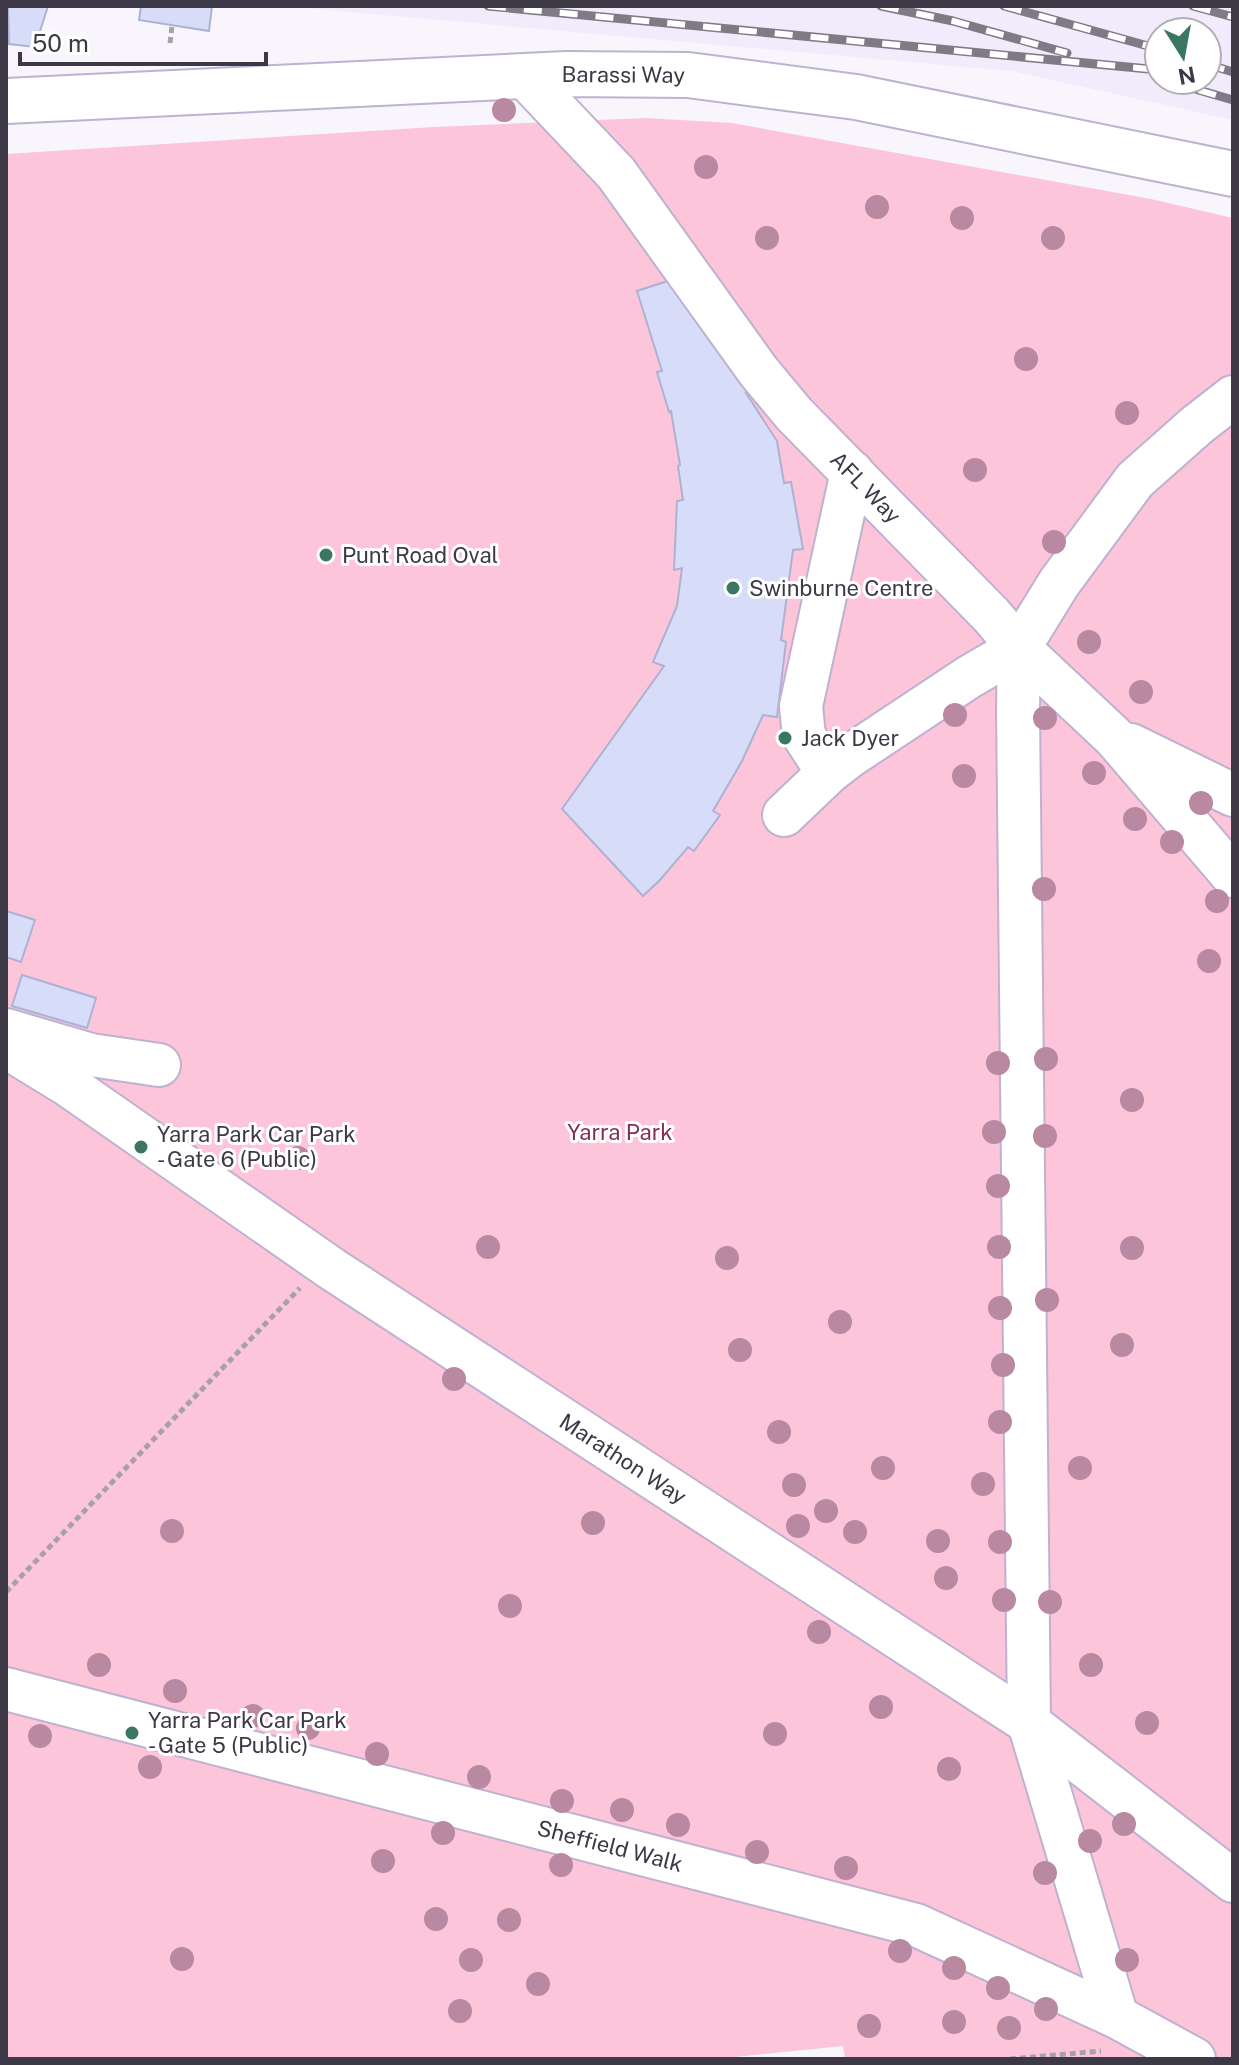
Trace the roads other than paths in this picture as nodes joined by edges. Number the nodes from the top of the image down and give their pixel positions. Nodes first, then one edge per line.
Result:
1 (524, 76) junction
2 (6, 82) edge
3 (56, 98) junction
4 (6, 101) edge
5 (1233, 174) edge
6 (1233, 397) edge
7 (852, 472) junction
8 (1019, 648) junction
9 (1115, 738) junction
10 (828, 773) junction
11 (1233, 795) edge
12 (784, 815) dead end
13 (1233, 876) edge
14 (6, 1030) edge
15 (6, 1047) edge
16 (159, 1065) dead end
17 (6, 1689) edge
18 (1029, 1723) junction
19 (1233, 1881) edge
20 (1110, 2034) junction
21 (1194, 2059) edge

1 - 3 main road, Barassi Way
1 - 5 main road, Barassi Way
1 - 7 street, AFL Way
2 - 3 main road
3 - 4 main road, Barassi Way
6 - 8 street
7 - 8 street, AFL Way
7 - 10 street
8 - 9 street, AFL Way
8 - 10 street
8 - 18 street
9 - 11 street
9 - 13 street, AFL Way
10 - 12 street
14 - 16 street
15 - 18 street, Marathon Way
17 - 20 street, Sheffield Walk
18 - 19 street, Marathon Way
18 - 20 street
20 - 21 street, Sheffield Walk

